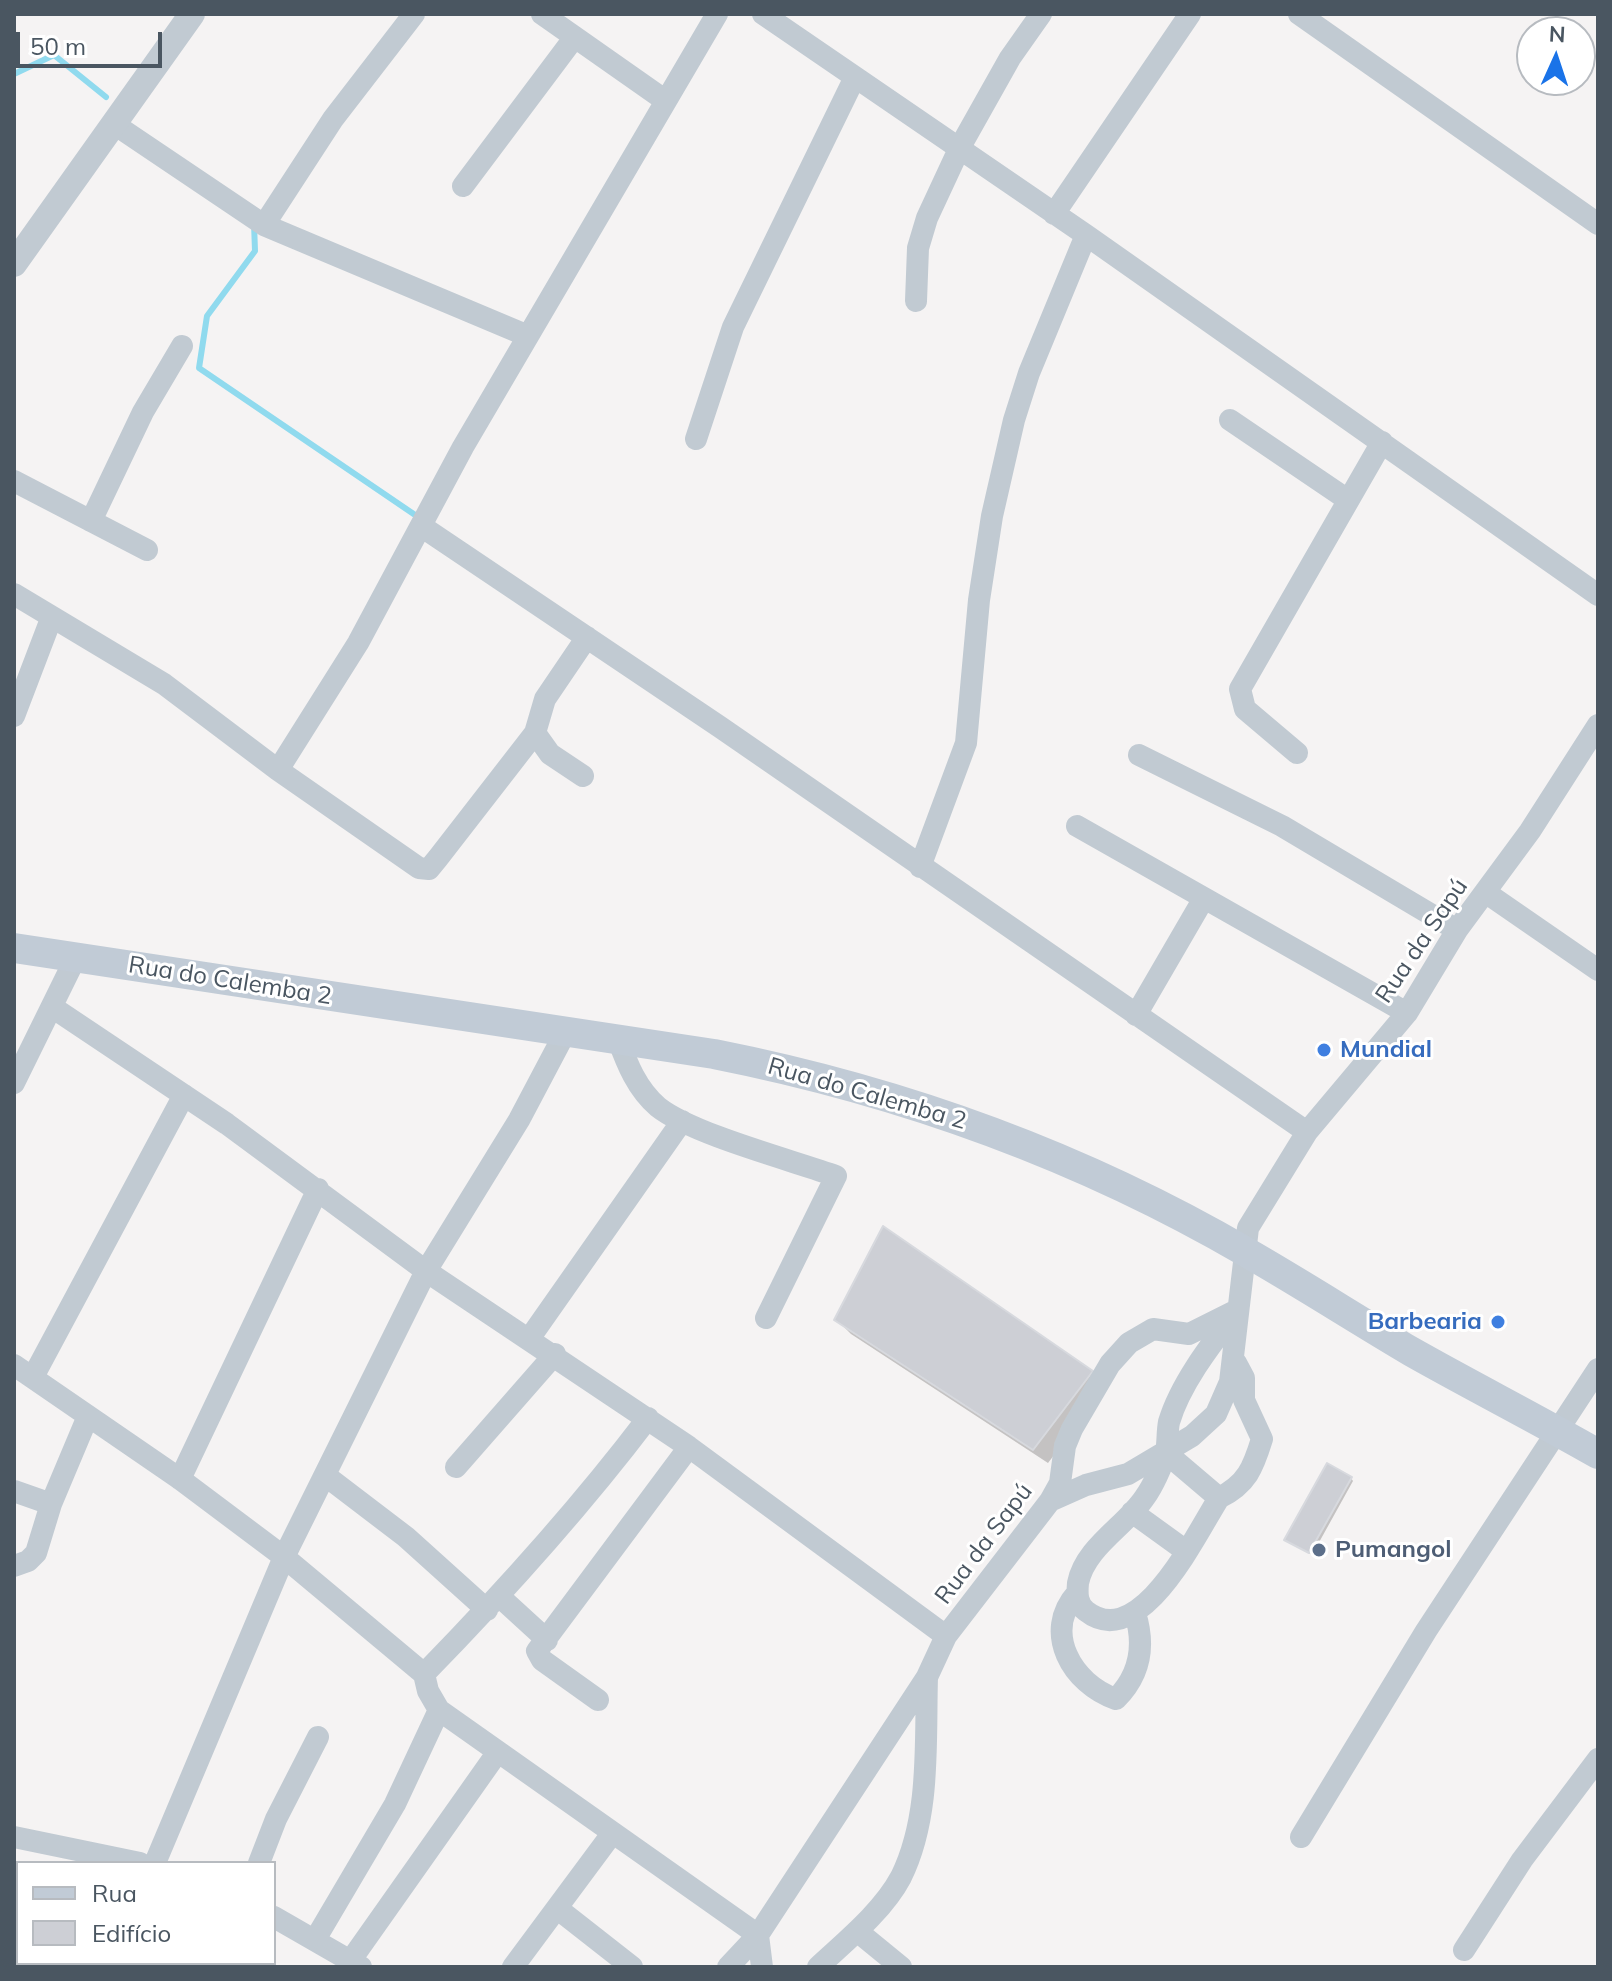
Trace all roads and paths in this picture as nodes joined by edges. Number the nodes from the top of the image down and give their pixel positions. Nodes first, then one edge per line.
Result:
1 (192, 14) edge
2 (414, 14) edge
3 (542, 14) edge
4 (717, 14) edge
5 (763, 14) edge
6 (1041, 14) edge
7 (1190, 14) edge
8 (1299, 14) edge
9 (574, 38) junction
10 (855, 77) junction
11 (666, 101) junction
12 (114, 124) junction
13 (960, 147) junction
14 (463, 186) dead end
15 (1054, 214) junction
16 (1598, 224) edge
17 (264, 225) junction
18 (1086, 235) junction
19 (14, 264) edge
20 (916, 301) dead end
21 (528, 336) junction
22 (182, 346) dead end
23 (1230, 420) dead end
24 (696, 439) dead end
25 (1382, 442) junction
26 (14, 481) edge
27 (1348, 500) junction
28 (91, 521) junction
29 (421, 526) junction
30 (147, 550) dead end
31 (14, 594) edge
32 (1598, 595) edge
33 (51, 619) junction
34 (587, 637) junction
35 (14, 716) edge
36 (1598, 725) edge
37 (535, 733) junction
38 (1297, 753) dead end
39 (1139, 755) dead end
40 (278, 770) junction
41 (583, 776) dead end
42 (1077, 826) dead end
43 (920, 867) junction
44 (1485, 892) junction
45 (1204, 898) junction
46 (1457, 930) junction
47 (14, 948) edge
48 (76, 957) junction
49 (1598, 970) edge
50 (52, 1007) junction
51 (1407, 1013) junction
52 (1136, 1015) junction
53 (566, 1031) junction
54 (618, 1039) junction
55 (14, 1083) edge
56 (184, 1095) junction
57 (682, 1121) junction
58 (1307, 1132) junction
59 (318, 1189) junction
60 (1244, 1251) junction
61 (426, 1271) junction
62 (1237, 1310) junction
63 (766, 1318) dead end
64 (1189, 1334) junction
65 (529, 1339) junction
66 (1221, 1349) junction
67 (555, 1354) junction
68 (1598, 1369) edge
69 (24, 1371) edge
70 (88, 1416) junction
71 (648, 1418) junction
72 (1558, 1431) junction
73 (689, 1447) junction
74 (1166, 1453) junction
75 (1598, 1454) edge
76 (456, 1467) dead end
77 (326, 1476) junction
78 (180, 1479) junction
79 (14, 1491) edge
80 (1219, 1498) junction
81 (1050, 1501) junction
82 (51, 1504) junction
83 (1132, 1512) junction
84 (1186, 1551) junction
85 (284, 1557) junction
86 (14, 1566) edge
87 (1077, 1593) junction
88 (494, 1603) junction
89 (1135, 1613) junction
90 (946, 1636) junction
91 (547, 1640) junction
92 (424, 1674) junction
93 (927, 1677) junction
94 (598, 1700) dead end
95 (439, 1710) junction
96 (318, 1737) dead end
97 (497, 1753) junction
98 (1598, 1759) edge
99 (611, 1835) junction
100 (14, 1837) edge
101 (1301, 1837) dead end
102 (127, 1861) edge
103 (156, 1861) edge
104 (260, 1861) edge
105 (558, 1909) junction
106 (276, 1918) edge
107 (857, 1931) junction
108 (758, 1935) junction
109 (316, 1938) junction
110 (1464, 1950) dead end
111 (353, 1965) edge
112 (513, 1967) edge
113 (632, 1967) edge
114 (728, 1967) edge
115 (762, 1967) edge
116 (818, 1967) edge
117 (901, 1967) edge

1 - 12 street
2 - 17 street
3 - 9 street
4 - 11 street
5 - 10 street
6 - 13 street
7 - 15 street
8 - 16 street
9 - 11 street
9 - 14 street
10 - 13 street
10 - 24 street
11 - 21 street
12 - 17 street
12 - 19 street
13 - 15 street
13 - 20 street
15 - 18 street
17 - 21 street
18 - 25 street
18 - 43 street
21 - 29 street
22 - 28 street
23 - 27 street
25 - 27 street
25 - 32 street
26 - 28 street
27 - 38 street
28 - 30 street
29 - 34 street
29 - 40 street
31 - 33 street
33 - 35 street
33 - 40 street
34 - 37 street
34 - 43 street
36 - 44 street, Rua da Sapú
37 - 40 street
37 - 41 street
39 - 46 street
42 - 45 street
43 - 52 street
44 - 46 street, Rua da Sapú
44 - 49 street
45 - 51 street
45 - 52 street
46 - 51 street, Rua da Sapú
47 - 48 main road, Rua do Calemba 2
48 - 50 street
48 - 53 main road, Rua do Calemba 2
50 - 55 street
50 - 56 street
51 - 58 street, Rua da Sapú
52 - 58 street
53 - 54 main road, Rua do Calemba 2
53 - 61 street
54 - 57 street
54 - 60 main road, Rua do Calemba 2
56 - 59 street
56 - 69 street
57 - 63 street
57 - 65 street
58 - 60 street, Rua da Sapú
59 - 61 street
59 - 78 street
60 - 62 street, Rua da Sapú
60 - 72 main road, Rua do Calemba 2
61 - 65 street
61 - 77 street
62 - 64 street
62 - 66 street, Rua da Sapú
64 - 66 street
64 - 81 street, Rua da Sapú
65 - 67 street
66 - 74 street
66 - 74 street, Rua da Sapú
66 - 80 street
67 - 71 street
67 - 76 street
68 - 72 street
69 - 70 street
70 - 78 street
70 - 82 street
71 - 73 street
71 - 88 street
72 - 75 main road, Rua do Calemba 2
72 - 101 street
73 - 90 street
73 - 91 street
74 - 80 street
74 - 81 street, Rua da Sapú
74 - 83 street
77 - 85 street
77 - 88 street
78 - 85 street
79 - 82 street
80 - 84 street
81 - 90 street, Rua da Sapú
82 - 86 street
83 - 84 street
83 - 87 street
84 - 89 street
85 - 92 street
85 - 103 street
87 - 89 street
87 - 89 street
88 - 91 street
88 - 92 street
90 - 93 street, Rua da Sapú
91 - 94 street
92 - 95 street
93 - 107 street
93 - 108 street, Rua da Sapú
95 - 97 street
95 - 109 street
96 - 104 street
97 - 99 street
97 - 111 street
98 - 110 street
99 - 105 street
99 - 108 street
100 - 102 street
105 - 112 street
105 - 113 street
106 - 109 street
107 - 116 street
107 - 117 street
108 - 114 street, Rua da Sapú
108 - 115 street
109 - 111 street

